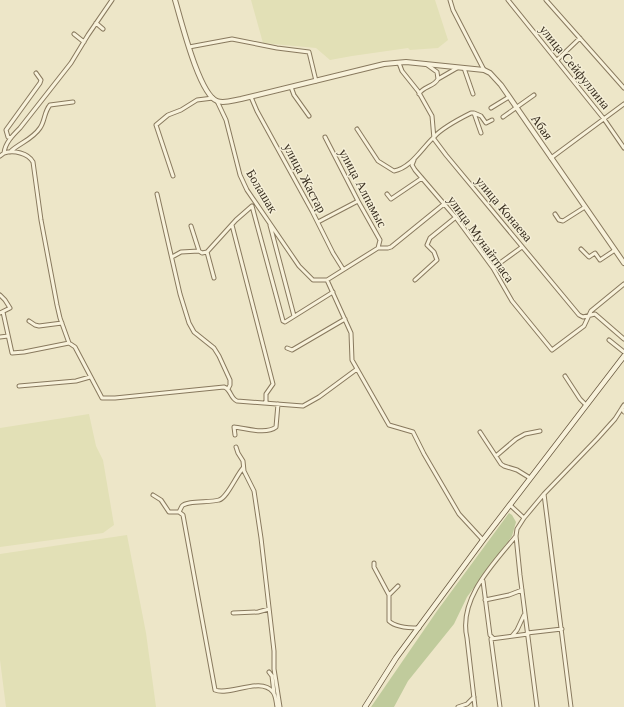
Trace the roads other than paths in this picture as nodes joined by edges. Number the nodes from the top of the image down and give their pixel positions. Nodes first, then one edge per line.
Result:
1 (112, 0) edge
2 (175, 0) edge
3 (450, 0) edge
4 (508, 0) edge
5 (546, 0) edge
6 (96, 23) junction
7 (102, 29) dead end
8 (74, 34) dead end
9 (580, 38) junction
10 (84, 42) junction
11 (190, 47) junction
12 (557, 60) junction
13 (399, 63) junction
14 (426, 64) junction
15 (457, 68) junction
16 (464, 68) junction
17 (484, 70) junction
18 (36, 73) dead end
19 (438, 79) junction
20 (316, 81) junction
21 (291, 87) junction
22 (624, 88) edge
23 (419, 94) junction
24 (473, 94) dead end
25 (534, 95) dead end
26 (251, 96) junction
27 (509, 97) junction
28 (213, 98) junction
29 (217, 101) junction
30 (73, 102) dead end
31 (624, 104) edge
32 (490, 108) dead end
33 (516, 108) junction
34 (474, 113) junction
35 (309, 116) dead end
36 (503, 117) dead end
37 (604, 119) junction
38 (492, 120) dead end
39 (357, 129) dead end
40 (481, 133) dead end
41 (434, 136) junction
42 (325, 137) dead end
43 (11, 138) junction
44 (624, 148) edge
45 (10, 152) junction
46 (4, 153) junction
47 (0, 156) edge
48 (551, 158) junction
49 (414, 160) junction
50 (174, 176) dead end
51 (422, 178) junction
52 (158, 194) dead end
53 (387, 194) dead end
54 (358, 201) junction
55 (255, 204) junction
56 (444, 204) junction
57 (252, 206) junction
58 (585, 207) junction
59 (555, 214) dead end
60 (456, 217) junction
61 (318, 222) junction
62 (270, 223) junction
63 (232, 225) junction
64 (191, 226) dead end
65 (522, 247) junction
66 (378, 248) junction
67 (581, 248) dead end
68 (615, 250) junction
69 (199, 251) junction
70 (207, 252) junction
71 (172, 257) junction
72 (624, 263) edge
73 (493, 268) junction
74 (343, 270) junction
75 (214, 278) dead end
76 (327, 280) junction
77 (415, 280) dead end
78 (624, 284) edge
79 (333, 292) junction
80 (0, 295) edge
81 (1, 312) edge
82 (590, 315) junction
83 (294, 316) junction
84 (345, 319) junction
85 (29, 321) dead end
86 (62, 323) junction
87 (8, 336) junction
88 (0, 337) edge
89 (624, 339) edge
90 (609, 340) dead end
91 (69, 343) junction
92 (287, 348) dead end
93 (624, 352) edge
94 (624, 356) edge
95 (357, 369) junction
96 (565, 376) dead end
97 (90, 377) junction
98 (19, 386) dead end
99 (228, 389) junction
100 (266, 403) junction
101 (278, 404) junction
102 (586, 405) junction
103 (623, 406) edge
104 (624, 412) edge
105 (480, 432) dead end
106 (540, 432) dead end
107 (234, 435) dead end
108 (236, 447) dead end
109 (496, 456) junction
110 (243, 468) junction
111 (530, 478) junction
112 (544, 494) junction
113 (153, 495) dead end
114 (510, 505) junction
115 (179, 512) junction
116 (524, 518) junction
117 (516, 536) junction
118 (483, 540) junction
119 (374, 563) dead end
120 (482, 579) junction
121 (398, 586) dead end
122 (522, 590) junction
123 (389, 594) junction
124 (485, 600) junction
125 (269, 609) junction
126 (233, 613) dead end
127 (525, 613) junction
128 (419, 628) junction
129 (562, 629) junction
130 (528, 634) junction
131 (512, 636) junction
132 (499, 637) junction
133 (492, 638) junction
134 (492, 650) junction
135 (269, 672) dead end
136 (274, 693) junction
137 (474, 697) junction
138 (279, 707) edge
139 (365, 707) edge
140 (458, 707) edge
141 (475, 707) edge
142 (500, 707) edge
143 (537, 707) edge
144 (571, 707) edge

1 - 6 street
2 - 11 street
3 - 17 street, Абая
4 - 12 street, улица Сейфуллина
5 - 9 street
6 - 7 street
6 - 10 street
8 - 10 street
9 - 12 street
9 - 22 street
10 - 43 street
11 - 20 street
11 - 28 street
12 - 37 street, улица Сейфуллина
13 - 14 street
13 - 20 street
13 - 23 street, улица Конаева
14 - 15 street
14 - 19 street
15 - 16 street
15 - 19 street
16 - 17 street
16 - 24 street
17 - 27 street, Абая
18 - 43 street
19 - 23 street
20 - 21 street
21 - 26 street
21 - 35 street
23 - 41 street, улица Конаева
25 - 33 street
26 - 29 street
26 - 61 street, улица Жастар
27 - 32 street
27 - 33 street, Абая
28 - 29 street
28 - 50 street
29 - 55 street, Болашак
30 - 45 street
31 - 37 street
33 - 36 street
33 - 48 street, Абая
34 - 38 street
34 - 40 street
34 - 41 street
37 - 44 street, улица Сейфуллина
37 - 48 street
39 - 49 street
41 - 49 street
41 - 65 street, улица Конаева
42 - 54 street, улица Алпамыс
43 - 46 street
45 - 46 street
45 - 86 street
46 - 47 street
48 - 58 street, Абая
49 - 51 street, улица Мунайтпаса
51 - 53 street
51 - 56 street, улица Мунайтпаса
52 - 71 street
54 - 61 street
54 - 66 street, улица Алпамыс
55 - 57 street
55 - 62 street, Болашак
56 - 60 street, улица Мунайтпаса
56 - 66 street
57 - 63 street
57 - 83 street
58 - 59 street
58 - 68 street, Абая
60 - 73 street, улица Мунайтпаса
60 - 77 street
61 - 74 street, улица Жастар
62 - 76 street, Болашак
62 - 83 street
63 - 70 street
63 - 100 street
64 - 69 street
65 - 73 street
65 - 82 street, улица Конаева
66 - 74 street
67 - 68 street
68 - 72 street, Абая
69 - 70 street
69 - 71 street
70 - 75 street
71 - 99 street
73 - 82 street, улица Мунайтпаса
74 - 76 street
76 - 79 street
78 - 82 street
79 - 83 street
79 - 84 street
80 - 81 street
81 - 87 street
82 - 89 street, улица Конаева
84 - 92 street
84 - 95 street
85 - 86 street
86 - 91 street
87 - 88 street
87 - 91 street
90 - 93 street
91 - 97 street
94 - 102 main road
95 - 101 street
95 - 118 street
96 - 102 street
97 - 98 street
97 - 99 street
99 - 100 street
100 - 101 street
101 - 107 street
102 - 111 main road
103 - 104 street
103 - 112 street
105 - 109 street
106 - 109 street
108 - 110 street
109 - 111 street
110 - 115 street
110 - 125 street
111 - 114 main road
112 - 116 street
112 - 129 street
113 - 115 street
114 - 116 street
114 - 118 main road
115 - 136 street
116 - 117 street
117 - 120 street
117 - 122 street
118 - 128 main road
119 - 123 street
120 - 124 street
120 - 137 street
121 - 123 street
122 - 124 street
122 - 127 street
123 - 128 street
124 - 133 street
125 - 126 street
125 - 138 street
127 - 130 street
127 - 131 street
128 - 139 main road
129 - 130 street
129 - 144 street
130 - 131 street
130 - 143 street
131 - 132 street
132 - 133 street
132 - 134 street
133 - 134 street
134 - 142 street
135 - 136 street
136 - 138 street
137 - 140 street
137 - 141 street

